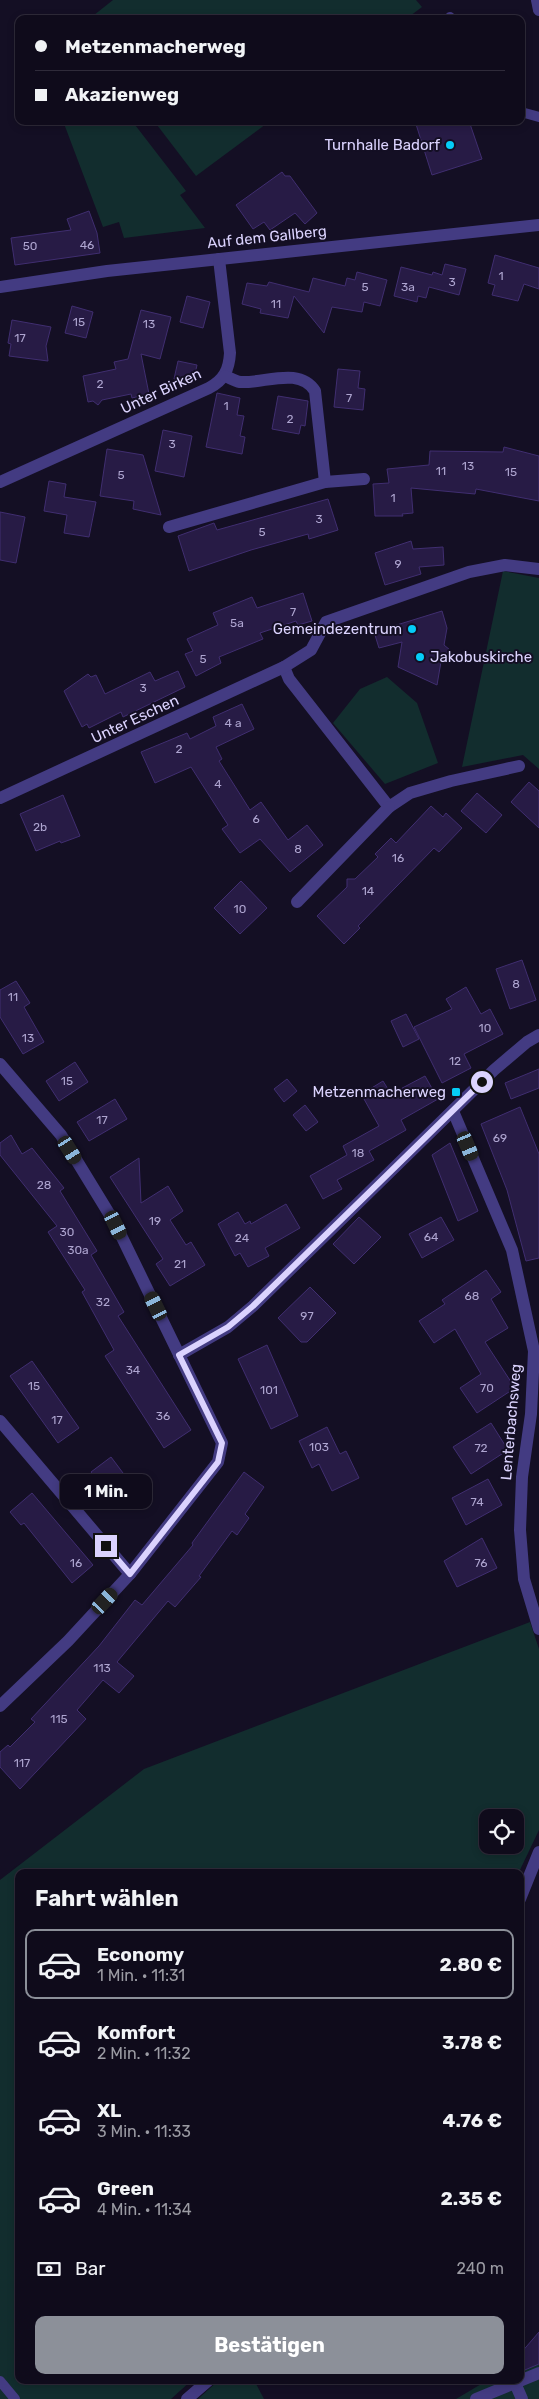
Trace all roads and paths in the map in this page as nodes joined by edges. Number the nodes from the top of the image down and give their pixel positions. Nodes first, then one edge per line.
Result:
1 (537, 0) edge
2 (539, 10) edge
3 (525, 113) edge
4 (539, 117) edge
5 (539, 225) edge
6 (219, 259) junction
7 (0, 287) edge
8 (225, 376) junction
9 (364, 480) dead end
10 (0, 482) edge
11 (325, 482) junction
12 (169, 527) dead end
13 (539, 569) edge
14 (284, 667) junction
15 (519, 766) dead end
16 (0, 798) edge
17 (390, 807) junction
18 (298, 902) dead end
19 (539, 1035) edge
20 (0, 1064) edge
21 (453, 1111) junction
22 (179, 1355) junction
23 (0, 1421) edge
24 (130, 1574) junction
25 (539, 1629) edge
26 (0, 1706) edge
27 (539, 1852) edge
28 (524, 1889) edge
29 (539, 2373) edge
30 (524, 2379) edge
31 (0, 2381) edge
32 (204, 2384) edge
33 (513, 2384) edge
34 (515, 2384) edge
35 (15, 2399) edge
36 (187, 2399) edge
37 (476, 2399) edge
38 (522, 2399) edge

1 - 2 street
3 - 4 lane
5 - 6 street, Auf dem Gallberg
6 - 7 street, Auf dem Gallberg
6 - 8 street, Unter Birken
8 - 10 street, Unter Birken
8 - 11 street
9 - 11 street
11 - 12 street
13 - 14 street, Unter Eschen
14 - 16 street, Unter Eschen
14 - 17 street
15 - 17 street
17 - 18 street
19 - 21 street
20 - 22 street
21 - 22 street
21 - 25 street, Lenterbachsweg
22 - 24 street
23 - 24 street
24 - 26 street
27 - 28 street
29 - 30 street
31 - 35 lane
32 - 36 street
33 - 37 street
34 - 38 street

